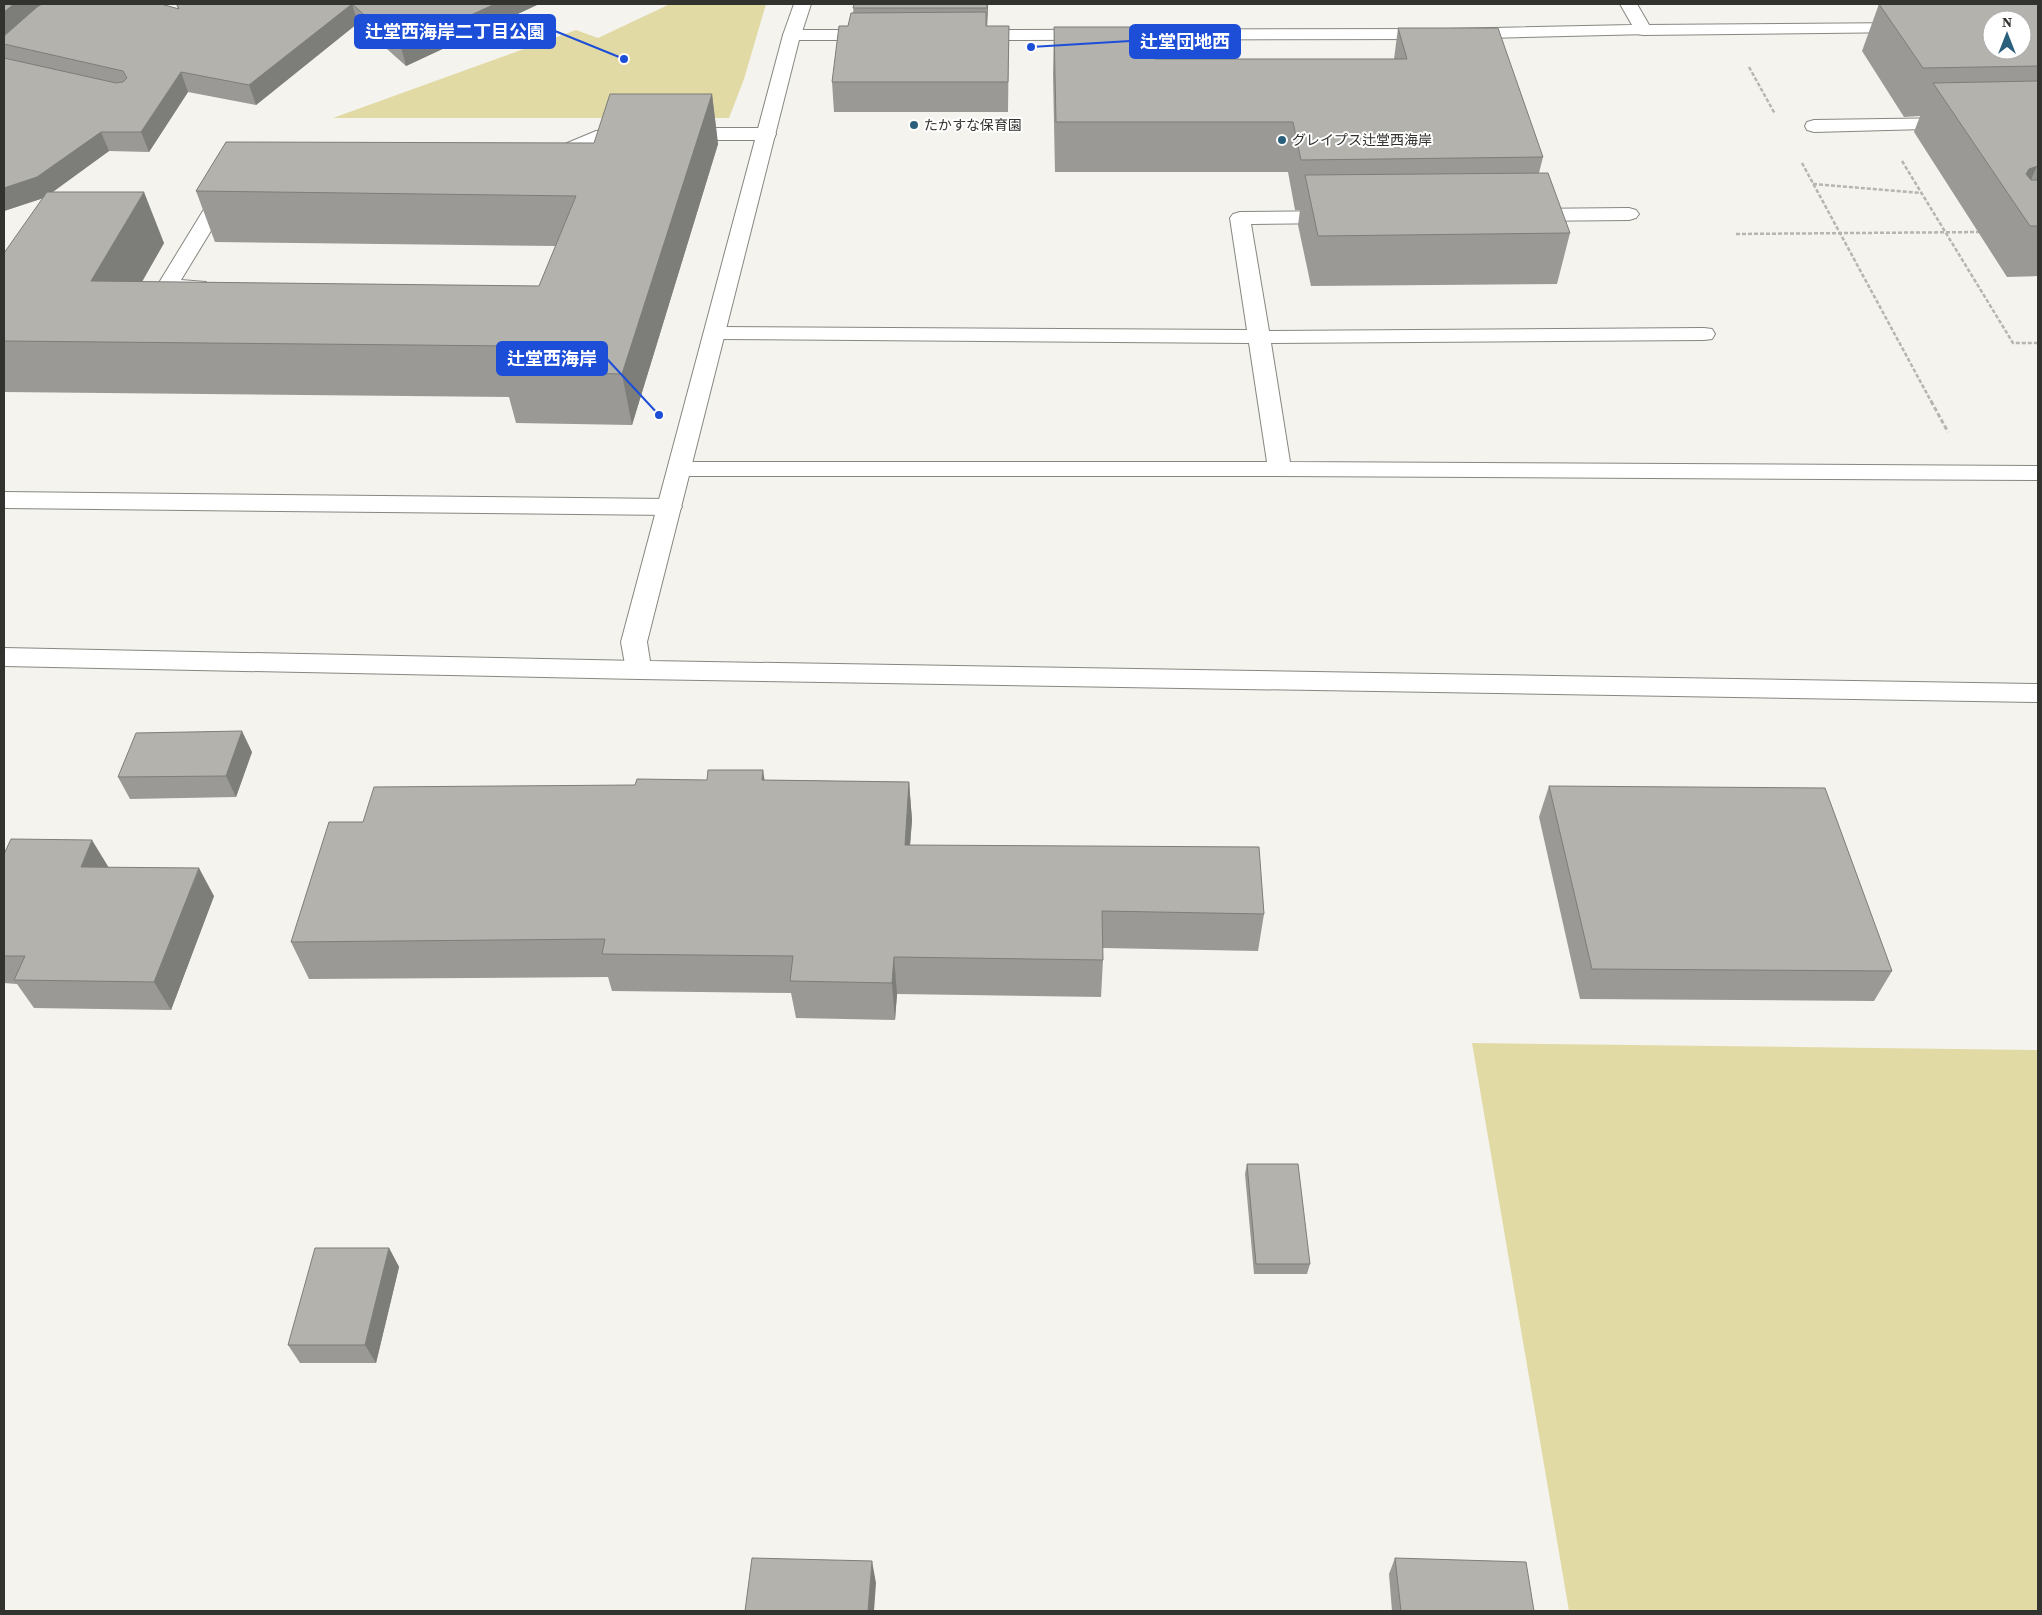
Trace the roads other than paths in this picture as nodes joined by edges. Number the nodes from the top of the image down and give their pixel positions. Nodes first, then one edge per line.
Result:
1 (802, 4) edge
2 (1629, 4) edge
3 (1924, 27) edge
4 (1643, 30) junction
5 (792, 35) junction
6 (890, 35) edge
7 (958, 35) edge
8 (1969, 123) edge
9 (1814, 126) dead end
10 (767, 134) junction
11 (536, 155) edge
12 (239, 169) edge
13 (1629, 214) dead end
14 (1509, 216) edge
15 (1360, 217) edge
16 (217, 286) edge
17 (715, 333) junction
18 (1704, 334) dead end
19 (1259, 337) junction
20 (680, 469) junction
21 (1280, 469) junction
22 (2038, 473) edge
23 (4, 500) edge
24 (670, 507) junction
25 (4, 657) edge
26 (639, 670) junction
27 (2038, 693) edge

1 - 5 street
2 - 4 street
3 - 4 street
4 - 7 street
5 - 6 street
5 - 10 street
8 - 9 street
10 - 11 street
10 - 17 street
12 - 16 street
13 - 14 street
15 - 19 street
17 - 19 street
17 - 20 street
18 - 19 street
19 - 21 street
20 - 21 street
20 - 24 street
21 - 22 street
23 - 24 street
24 - 26 street
25 - 26 street
26 - 27 street

